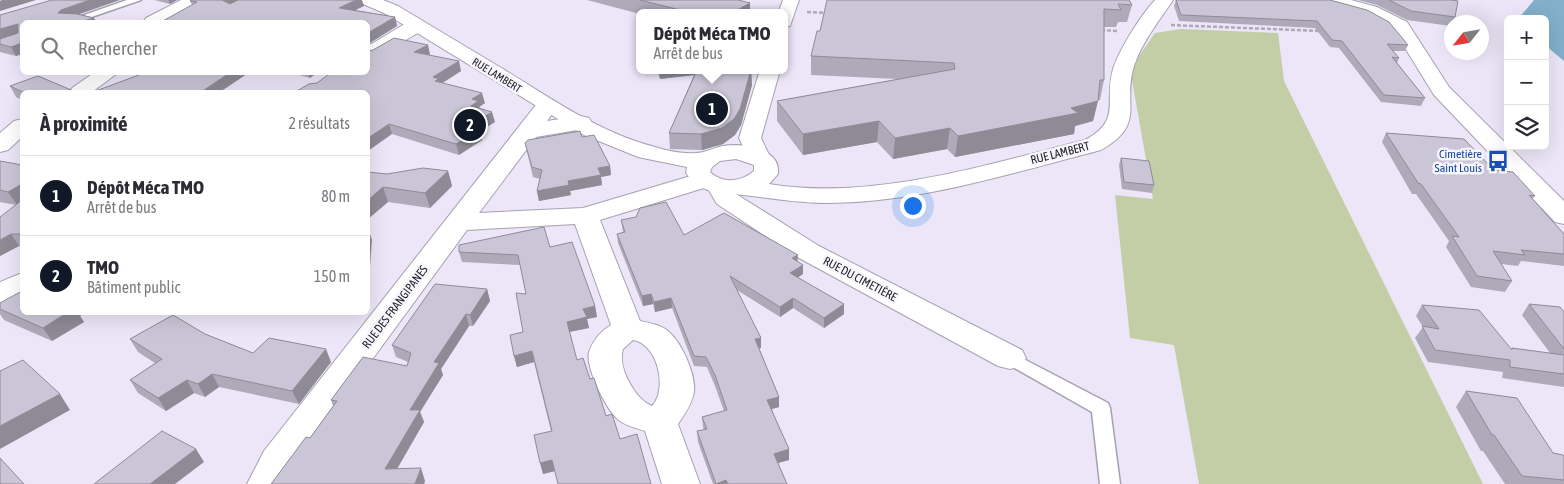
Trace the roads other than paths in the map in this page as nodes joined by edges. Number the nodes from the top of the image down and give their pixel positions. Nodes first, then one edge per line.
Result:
1 (136, 0) edge
2 (194, 0) edge
3 (369, 0) edge
4 (1165, 0) edge
5 (1332, 0) edge
6 (75, 20) edge
7 (156, 20) edge
8 (418, 26) junction
9 (370, 53) edge
10 (769, 74) edge
11 (104, 75) edge
12 (82, 90) edge
13 (547, 106) junction
14 (581, 123) junction
15 (20, 128) edge
16 (528, 131) junction
17 (0, 145) edge
18 (758, 154) junction
19 (714, 173) junction
20 (859, 193) junction
21 (585, 216) junction
22 (1564, 216) edge
23 (460, 222) junction
24 (20, 283) edge
25 (0, 294) edge
26 (628, 329) junction
27 (1010, 358) joint
28 (659, 421) junction
29 (266, 484) edge
30 (682, 484) edge
31 (1110, 484) edge

1 - 6 lane
2 - 7 street
3 - 8 street, RUE LAMBERT
4 - 20 street, RUE LAMBERT
5 - 22 street
8 - 9 street
8 - 13 street, RUE LAMBERT
10 - 18 street
11 - 12 street
13 - 14 street, RUE LAMBERT
13 - 16 street, RUE DES FRANGIPANES
14 - 16 street
14 - 19 street, RUE LAMBERT
15 - 17 street
16 - 23 street, RUE DES FRANGIPANES
18 - 19 street, RUE LAMBERT
18 - 19 street
18 - 20 street, RUE LAMBERT
19 - 20 street, RUE LAMBERT
19 - 21 street
19 - 27 street, RUE DU CIMETIÈRE
21 - 23 street
21 - 26 street
23 - 29 street, RUE DES FRANGIPANES
24 - 25 street
26 - 28 street
26 - 28 street
27 - 31 lane
28 - 30 street

